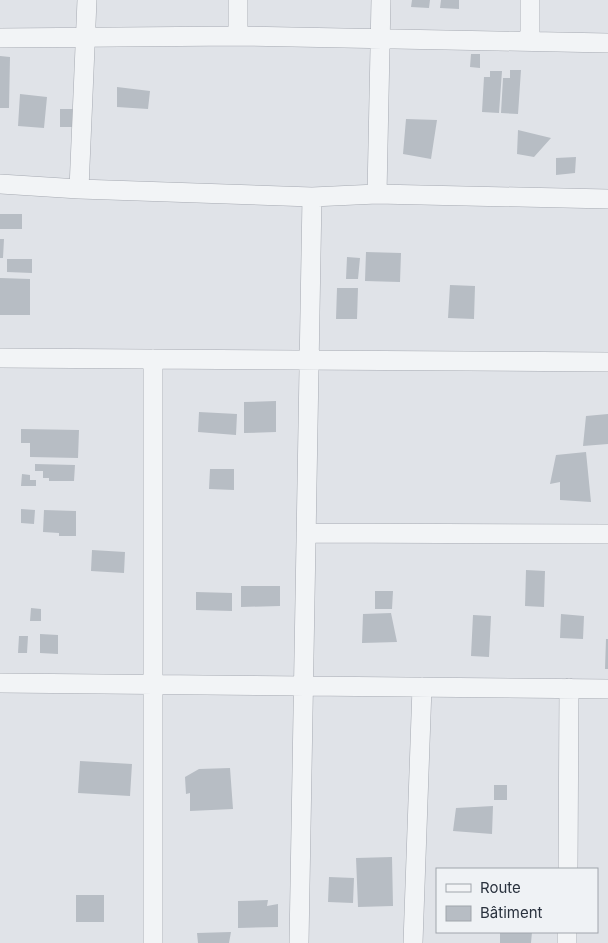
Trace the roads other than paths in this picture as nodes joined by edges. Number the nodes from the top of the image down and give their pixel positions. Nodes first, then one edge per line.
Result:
1 (87, 0) edge
2 (238, 0) edge
3 (380, 0) edge
4 (530, 0) edge
5 (238, 36) junction
6 (86, 37) junction
7 (0, 38) edge
8 (380, 38) junction
9 (530, 41) junction
10 (608, 43) edge
11 (0, 184) edge
12 (79, 189) junction
13 (377, 194) junction
14 (312, 197) junction
15 (608, 199) edge
16 (0, 358) edge
17 (153, 359) junction
18 (309, 360) junction
19 (608, 362) edge
20 (306, 533) junction
21 (608, 534) edge
22 (0, 682) edge
23 (152, 684) junction
24 (303, 686) junction
25 (422, 687) junction
26 (569, 688) junction
27 (608, 689) edge
28 (568, 868) edge
29 (153, 943) edge
30 (299, 943) edge
31 (413, 943) edge

1 - 6 street
2 - 5 street
3 - 8 street
4 - 9 street
5 - 6 street
5 - 8 street
6 - 7 street
6 - 12 street
8 - 9 street
8 - 13 street
9 - 10 street
11 - 12 street
12 - 14 street
13 - 14 street
13 - 15 street
14 - 18 street
16 - 17 street
17 - 18 street
17 - 23 street
18 - 19 street
18 - 20 street
20 - 21 street
20 - 24 street
22 - 23 street
23 - 24 street
23 - 29 street
24 - 25 street
24 - 30 street
25 - 26 street
25 - 31 street
26 - 27 street
26 - 28 street

